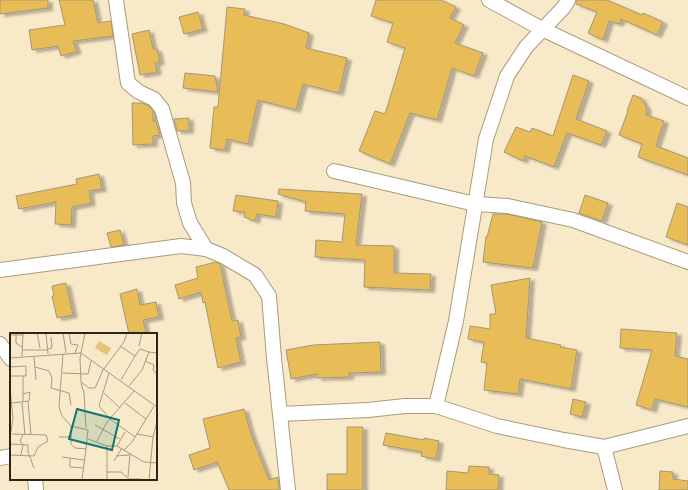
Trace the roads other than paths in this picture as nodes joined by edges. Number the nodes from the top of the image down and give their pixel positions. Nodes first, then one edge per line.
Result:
1 (116, 0) edge
2 (489, 0) edge
3 (568, 0) edge
4 (542, 29) junction
5 (688, 98) edge
6 (334, 171) dead end
7 (475, 204) junction
8 (206, 249) junction
9 (688, 262) edge
10 (0, 270) edge
11 (0, 344) edge
12 (10, 358) edge
13 (436, 406) junction
14 (280, 414) junction
15 (688, 426) edge
16 (604, 447) junction
17 (10, 456) edge
18 (0, 458) edge
19 (35, 480) edge
20 (36, 490) edge
21 (288, 490) edge
22 (615, 490) edge

1 - 8 street
2 - 4 street
3 - 4 street
4 - 5 street
4 - 7 street
6 - 7 street
7 - 9 street
7 - 13 street
8 - 10 street
8 - 14 street
11 - 12 street
13 - 14 street
13 - 16 street
14 - 21 street
15 - 16 street
16 - 22 street
17 - 18 street
19 - 20 street

